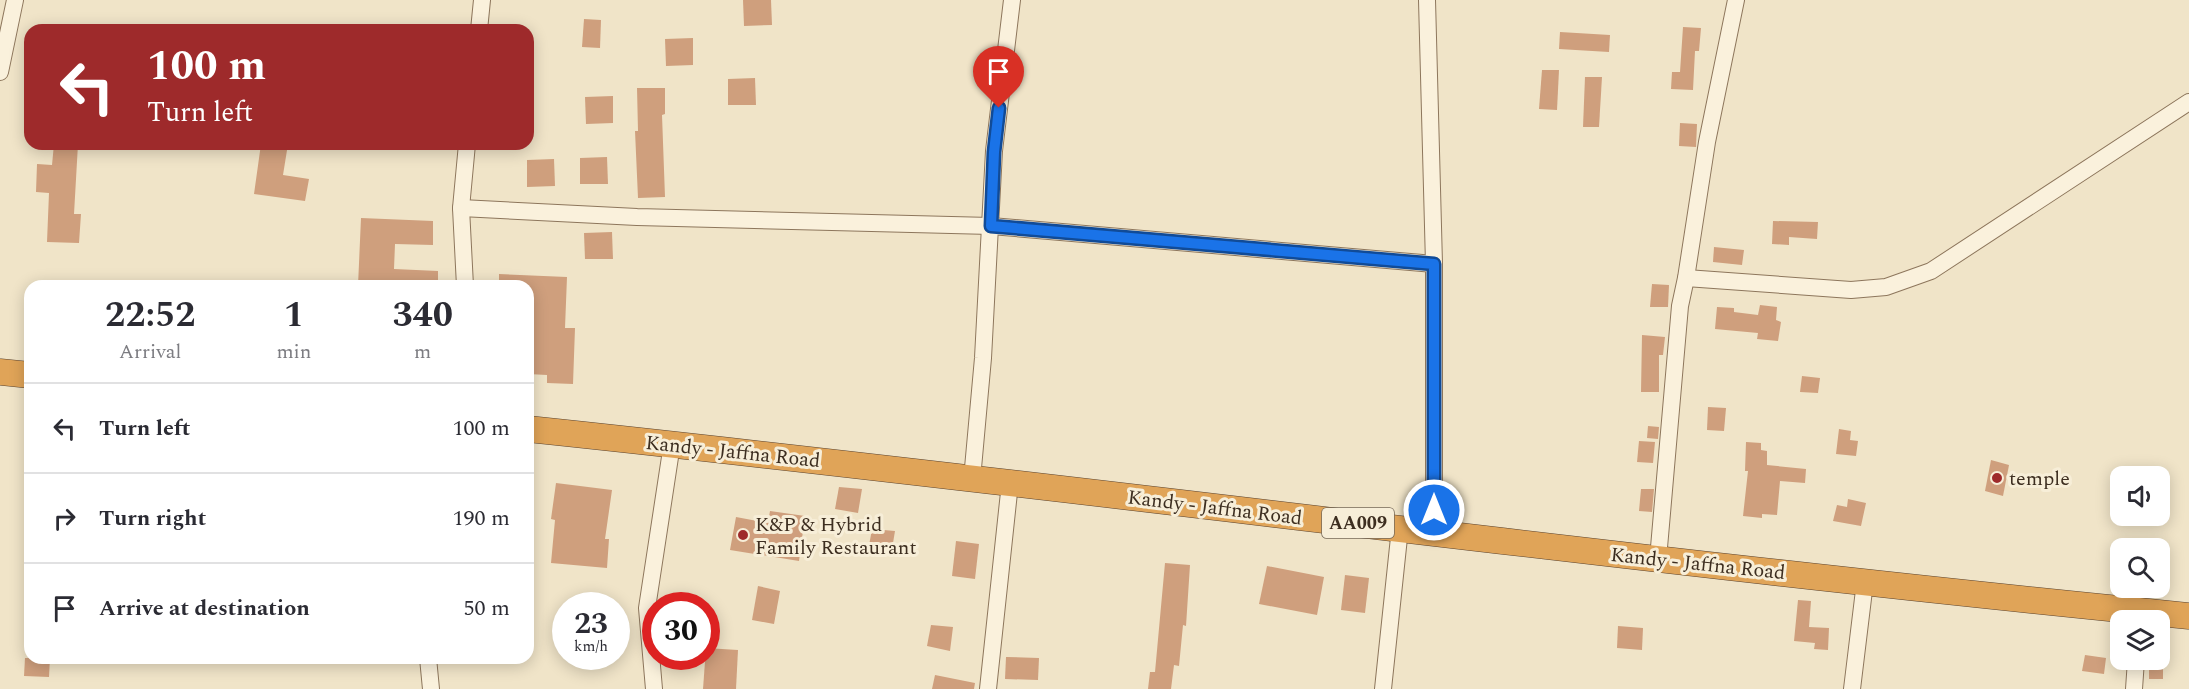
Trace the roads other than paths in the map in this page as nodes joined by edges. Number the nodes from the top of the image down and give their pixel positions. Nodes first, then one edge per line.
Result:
1 (15, 0) edge
2 (482, 0) edge
3 (1012, 0) edge
4 (1427, 0) edge
5 (1736, 0) edge
6 (480, 24) edge
7 (0, 72) edge
8 (2189, 102) edge
9 (466, 150) edge
10 (460, 208) junction
11 (991, 226) junction
12 (1434, 264) junction
13 (1686, 278) junction
14 (465, 280) edge
15 (0, 372) edge
16 (24, 374) edge
17 (534, 430) edge
18 (672, 444) junction
19 (972, 479) junction
20 (1010, 483) junction
21 (1400, 528) junction
22 (1434, 532) junction
23 (1658, 559) junction
24 (1865, 582) junction
25 (2110, 612) edge
26 (2170, 616) edge
27 (2189, 616) edge
28 (429, 664) edge
29 (2135, 670) edge
30 (431, 689) edge
31 (654, 689) edge
32 (988, 689) edge
33 (1383, 689) edge
34 (1852, 689) edge
35 (2134, 689) edge

1 - 7 street
2 - 6 street
3 - 11 street
4 - 12 street
5 - 13 street
8 - 13 street
9 - 10 street
10 - 11 street
10 - 14 street
11 - 12 street
11 - 19 street
12 - 22 street
13 - 23 street
15 - 16 highway
17 - 18 highway, Kandy - Jaffna Road / AA009
18 - 19 highway, Kandy - Jaffna Road / AA009
18 - 31 street
19 - 20 highway, Kandy - Jaffna Road / AA009
20 - 21 highway, Kandy - Jaffna Road / AA009
20 - 32 street
21 - 22 highway, Kandy - Jaffna Road / AA009
21 - 33 street
22 - 23 highway, Kandy - Jaffna Road / AA009
23 - 24 highway, Kandy - Jaffna Road / AA009
24 - 25 highway, Kandy - Jaffna Road / AA009
24 - 34 street
26 - 27 highway, Kandy - Jaffna Road / AA009
28 - 30 street
29 - 35 street

